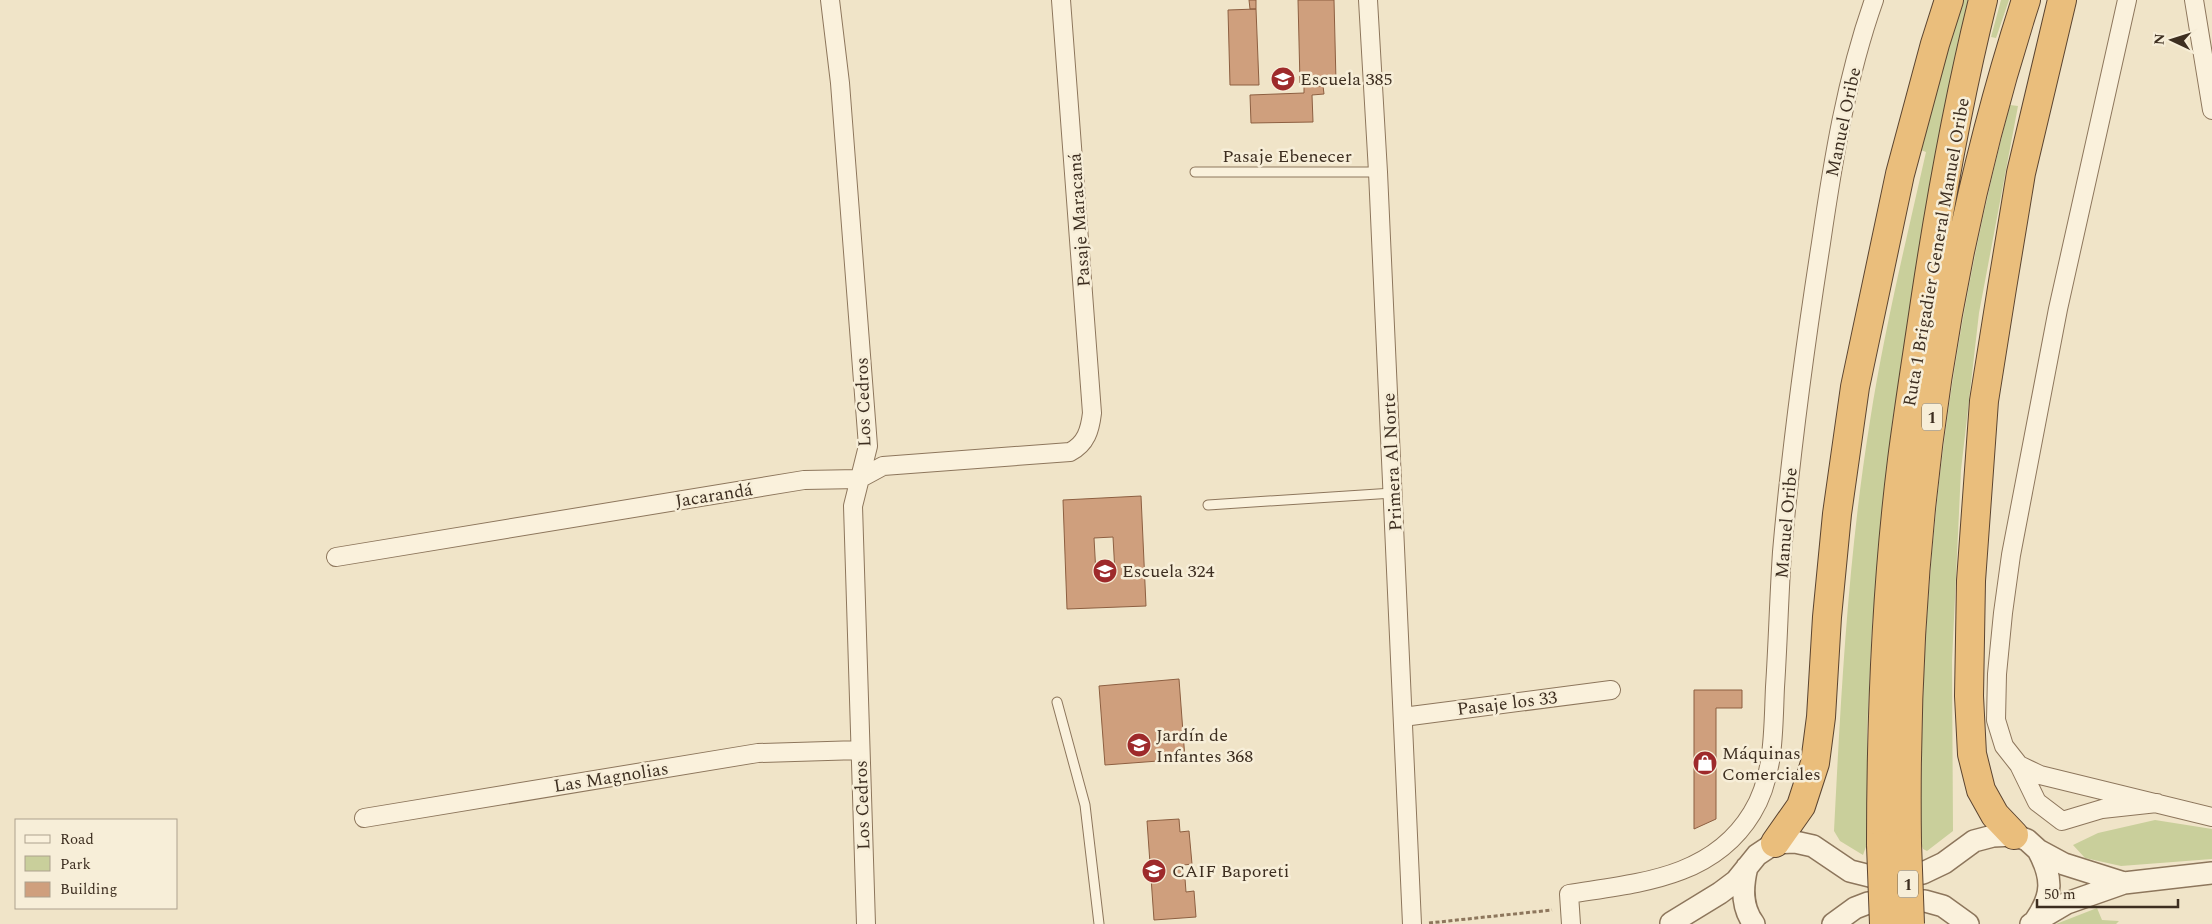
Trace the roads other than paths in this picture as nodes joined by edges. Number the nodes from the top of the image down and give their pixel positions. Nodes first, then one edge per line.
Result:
1 (830, 0) edge
2 (1061, 0) edge
3 (1368, 0) edge
4 (1874, 0) edge
5 (1949, 0) edge
6 (1983, 0) edge
7 (2026, 0) edge
8 (2062, 0) edge
9 (2126, 0) edge
10 (2194, 0) edge
11 (2212, 110) edge
12 (1195, 172) dead end
13 (1378, 172) junction
14 (1085, 439) joint
15 (859, 479) junction
16 (1393, 493) junction
17 (1208, 505) dead end
18 (336, 557) dead end
19 (1611, 690) dead end
20 (1057, 702) dead end
21 (1404, 717) junction
22 (860, 750) junction
23 (2019, 765) junction
24 (2157, 803) junction
25 (2212, 817) edge
26 (364, 818) dead end
27 (2014, 835) junction
28 (1774, 843) junction
29 (1894, 844) junction
30 (2038, 850) junction
31 (1747, 867) junction
32 (2212, 873) edge
33 (2124, 883) junction
34 (2033, 923) edge
35 (866, 924) edge
36 (1100, 924) edge
37 (1412, 924) edge
38 (1571, 924) edge
39 (1674, 924) edge
40 (1754, 924) edge
41 (1833, 924) edge
42 (1884, 924) edge
43 (1910, 924) edge
44 (1968, 924) edge

1 - 15 street, Los Cedros
2 - 14 street, Pasaje Maracaná
3 - 13 street, Primera Al Norte
4 - 38 street, Manuel Oribe
5 - 28 highway
6 - 29 highway, Ruta 1 Brigadier General Manuel Oribe / 1
7 - 29 highway, Ruta 1 Brigadier General Manuel Oribe / 1
8 - 27 highway
9 - 23 street
10 - 11 street
12 - 13 lane, Pasaje Ebenecer
13 - 16 street, Primera Al Norte
14 - 15 street, Jacarandá
15 - 18 street, Jacarandá
15 - 22 street, Los Cedros
16 - 17 lane
16 - 21 street, Primera Al Norte
19 - 21 street, Pasaje los 33
20 - 36 lane
21 - 37 street, Primera Al Norte
22 - 26 street, Las Magnolias
22 - 35 street, Los Cedros
23 - 24 street
23 - 24 street
24 - 25 street
27 - 28 street
27 - 30 street
28 - 31 street
29 - 42 highway, Ruta 1 Brigadier General Manuel Oribe / 1, bridge
29 - 43 highway, Ruta 1 Brigadier General Manuel Oribe / 1, bridge
30 - 33 street
30 - 34 street
31 - 39 street
31 - 40 street
32 - 33 street
33 - 34 street
41 - 44 street

